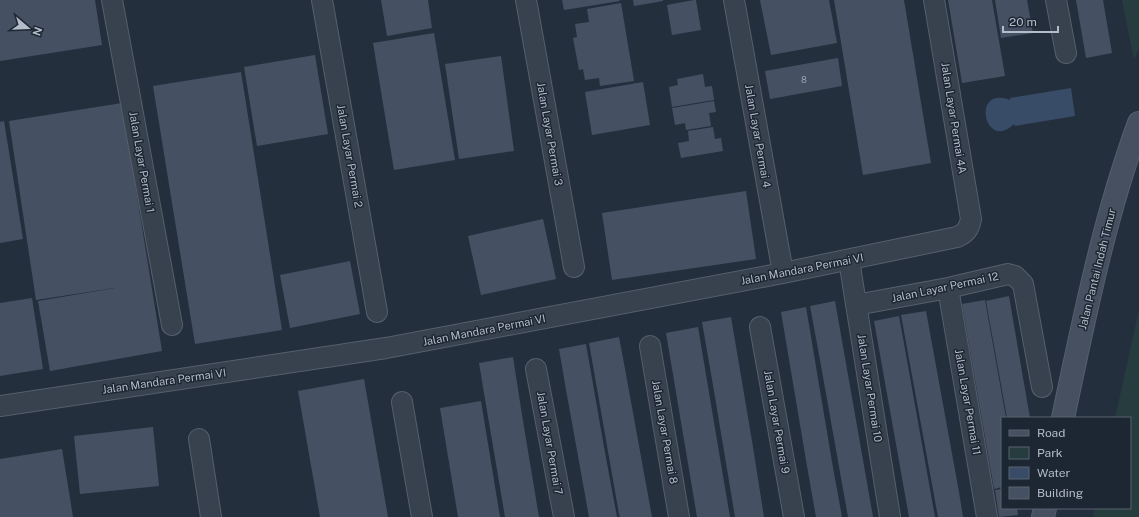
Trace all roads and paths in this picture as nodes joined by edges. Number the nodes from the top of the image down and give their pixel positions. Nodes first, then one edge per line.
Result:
1 (112, 0) edge
2 (322, 0) edge
3 (526, 0) edge
4 (734, 0) edge
5 (934, 0) edge
6 (1056, 0) edge
7 (1066, 53) dead end
8 (1139, 123) edge
9 (965, 234) joint
10 (849, 260) junction
11 (574, 267) dead end
12 (783, 273) junction
13 (948, 288) junction
14 (856, 305) junction
15 (377, 312) dead end
16 (172, 324) dead end
17 (760, 327) dead end
18 (650, 346) dead end
19 (536, 369) dead end
20 (1042, 387) dead end
21 (402, 402) dead end
22 (0, 406) edge
23 (1063, 417) edge
24 (199, 439) dead end
25 (211, 517) edge
26 (422, 517) edge
27 (564, 517) edge
28 (679, 517) edge
29 (794, 517) edge
30 (890, 517) edge
31 (987, 517) edge

1 - 16 street, Jalan Layar Permai 1
2 - 15 street, Jalan Layar Permai 2
3 - 11 street, Jalan Layar Permai 3
4 - 12 street, Jalan Layar Permai 4
5 - 9 street, Jalan Layar Permai 4A
6 - 7 street
8 - 23 street, Jalan Pantai Indah Timur
9 - 10 street, Jalan Mandara Permai VI
10 - 12 street, Jalan Mandara Permai VI
10 - 14 street, Jalan Layar Permai 10
12 - 22 street, Jalan Mandara Permai VI
13 - 14 street, Jalan Layar Permai 12
13 - 20 street, Jalan Layar Permai 12
13 - 31 street, Jalan Layar Permai 11
14 - 30 street, Jalan Layar Permai 10
17 - 29 street, Jalan Layar Permai 9
18 - 28 street, Jalan Layar Permai 8
19 - 27 street, Jalan Layar Permai 7
21 - 26 street
24 - 25 street

